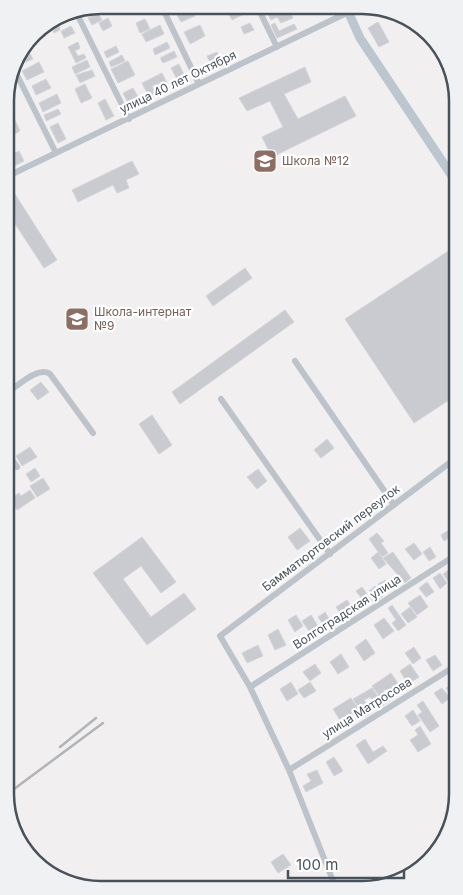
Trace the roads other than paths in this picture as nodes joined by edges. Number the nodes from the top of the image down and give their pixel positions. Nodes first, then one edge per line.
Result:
1 (165, 14) edge
2 (260, 14) edge
3 (338, 14) edge
4 (349, 14) edge
5 (78, 17) edge
6 (277, 47) junction
7 (17, 76) edge
8 (199, 84) junction
9 (128, 119) junction
10 (56, 153) junction
11 (449, 170) edge
12 (14, 173) edge
13 (295, 361) dead end
14 (14, 388) edge
15 (221, 399) dead end
16 (94, 433) dead end
17 (14, 463) edge
18 (449, 463) edge
19 (17, 467) dead end
20 (394, 505) junction
21 (330, 554) junction
22 (449, 559) edge
23 (449, 669) edge
24 (250, 687) junction
25 (289, 770) junction
26 (333, 881) edge

1 - 8 street
2 - 6 street
3 - 6 street, улица 40 лет Октября
4 - 11 street
5 - 9 street
6 - 8 street, улица 40 лет Октября
7 - 10 street
8 - 9 street, улица 40 лет Октября
9 - 10 street, улица 40 лет Октября
10 - 12 street, улица 40 лет Октября
13 - 20 street
14 - 16 street
15 - 21 street
17 - 19 street
18 - 20 street, Бамматюртовский переулок
20 - 21 street, Бамматюртовский переулок
21 - 24 street, Бамматюртовский переулок
22 - 24 street, Волгоградская улица
23 - 25 street, улица Матросова
24 - 25 street
25 - 26 street

